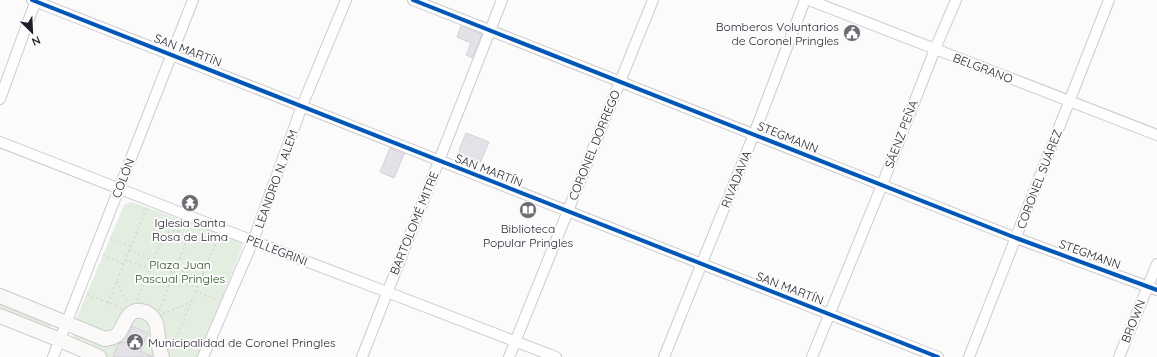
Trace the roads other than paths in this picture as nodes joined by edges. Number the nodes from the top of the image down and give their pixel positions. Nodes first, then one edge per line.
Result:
1 (34, 0) edge
2 (193, 0) edge
3 (346, 0) edge
4 (413, 0) edge
5 (502, 0) edge
6 (652, 0) edge
7 (805, 0) edge
8 (810, 0) edge
9 (956, 0) edge
10 (1110, 0) edge
11 (490, 31) junction
12 (935, 49) junction
13 (172, 54) junction
14 (620, 82) junction
15 (0, 99) edge
16 (1070, 101) junction
17 (302, 106) junction
18 (754, 134) junction
19 (1157, 135) edge
20 (0, 142) edge
21 (439, 161) junction
22 (882, 185) junction
23 (119, 189) junction
24 (567, 211) junction
25 (1016, 238) junction
26 (253, 241) junction
27 (701, 264) junction
28 (1157, 264) edge
29 (1152, 288) edge
30 (387, 292) junction
31 (0, 296) edge
32 (829, 314) junction
33 (0, 316) edge
34 (67, 323) junction
35 (60, 340) junction
36 (515, 341) junction
37 (53, 357) edge
38 (99, 357) edge
39 (162, 357) edge
40 (203, 357) edge
41 (362, 357) edge
42 (509, 357) edge
43 (556, 357) edge
44 (664, 357) edge
45 (812, 357) edge
46 (938, 357) edge
47 (969, 357) edge
48 (1119, 357) edge

1 - 13 street, SAN MARTÍN
1 - 15 street
2 - 13 street, COLÓN
3 - 17 street, LEANDRO N. ALEM
4 - 11 street, STEGMANN
5 - 11 street, BARTOLOMÉ MITRE
6 - 14 street, CORONEL DORREGO
7 - 18 street, RIVADAVIA
8 - 12 street, BELGRANO
9 - 12 street, SÁENZ PEÑA
10 - 16 street, CORONEL SUÁREZ
11 - 14 street, STEGMANN
11 - 21 street, BARTOLOMÉ MITRE
12 - 16 street, BELGRANO
12 - 22 street, SÁENZ PEÑA
13 - 17 street, SAN MARTÍN
13 - 23 street, COLÓN
14 - 18 street, STEGMANN
14 - 24 street, CORONEL DORREGO
16 - 19 street, BELGRANO
16 - 25 street, CORONEL SUÁREZ
17 - 21 street, SAN MARTÍN
17 - 26 street, LEANDRO N. ALEM
18 - 22 street, STEGMANN
18 - 27 street, RIVADAVIA
20 - 23 street, PELLEGRINI
21 - 24 street, SAN MARTÍN
21 - 30 street, BARTOLOMÉ MITRE
22 - 25 street, STEGMANN
22 - 32 street, SÁENZ PEÑA
23 - 26 street, PELLEGRINI
23 - 34 street, COLÓN
24 - 27 street, SAN MARTÍN
24 - 36 street, CORONEL DORREGO
25 - 29 street, STEGMANN
25 - 47 street, CORONEL SUÁREZ
26 - 30 street, PELLEGRINI
26 - 40 street, LEANDRO N. ALEM
27 - 32 street, SAN MARTÍN
27 - 44 street, RIVADAVIA
28 - 29 street, BROWN
29 - 48 street, BROWN
30 - 36 street, PELLEGRINI
30 - 41 street, BARTOLOMÉ MITRE
31 - 34 main road
32 - 45 street, SÁENZ PEÑA
32 - 46 street, SAN MARTÍN
33 - 35 main road
34 - 35 street, COLÓN
34 - 39 main road
35 - 37 street, COLÓN
35 - 38 main road
36 - 42 street, CORONEL DORREGO
36 - 43 street, PELLEGRINI

